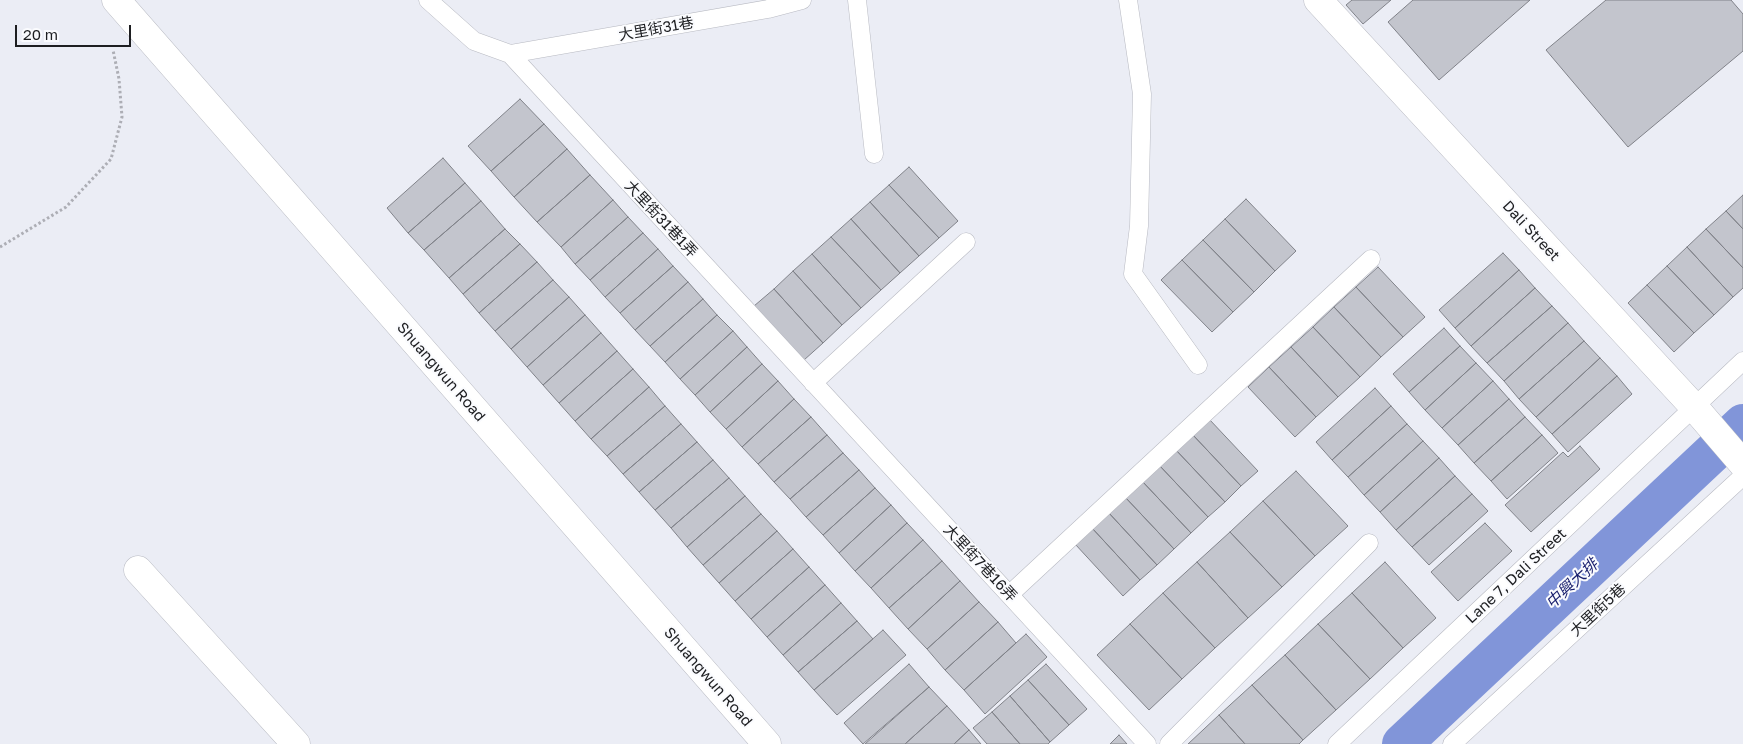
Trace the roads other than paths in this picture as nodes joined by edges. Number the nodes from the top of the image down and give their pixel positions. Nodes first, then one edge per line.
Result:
1 (428, 0) edge
2 (802, 0) edge
3 (857, 0) edge
4 (1128, 0) edge
5 (1318, 0) edge
6 (121, 2) edge
7 (510, 54) junction
8 (874, 154) dead end
9 (966, 242) dead end
10 (1370, 259) dead end
11 (1743, 361) edge
12 (1198, 365) dead end
13 (813, 383) junction
14 (1694, 407) junction
15 (1743, 464) edge
16 (1743, 476) edge
17 (1369, 543) dead end
18 (138, 570) dead end
19 (1010, 594) junction
20 (296, 744) edge
21 (767, 744) edge
22 (1147, 744) edge
23 (1169, 744) edge
24 (1337, 744) edge
25 (1452, 744) edge

1 - 7 lane
2 - 7 lane, 大里街31巷
3 - 8 lane
4 - 12 lane
5 - 14 street, Dali Street
6 - 21 street, Shuangwun Road
7 - 13 lane, 大里街31巷1弄
9 - 13 lane
10 - 19 lane
11 - 14 lane, Lane 7, Dali Street
13 - 19 lane, 大里街7巷16弄
14 - 15 street, Dali Street
14 - 24 lane, Lane 7, Dali Street
16 - 25 lane, 大里街5巷
17 - 23 lane
18 - 20 street
19 - 22 lane, 大里街7巷16弄

